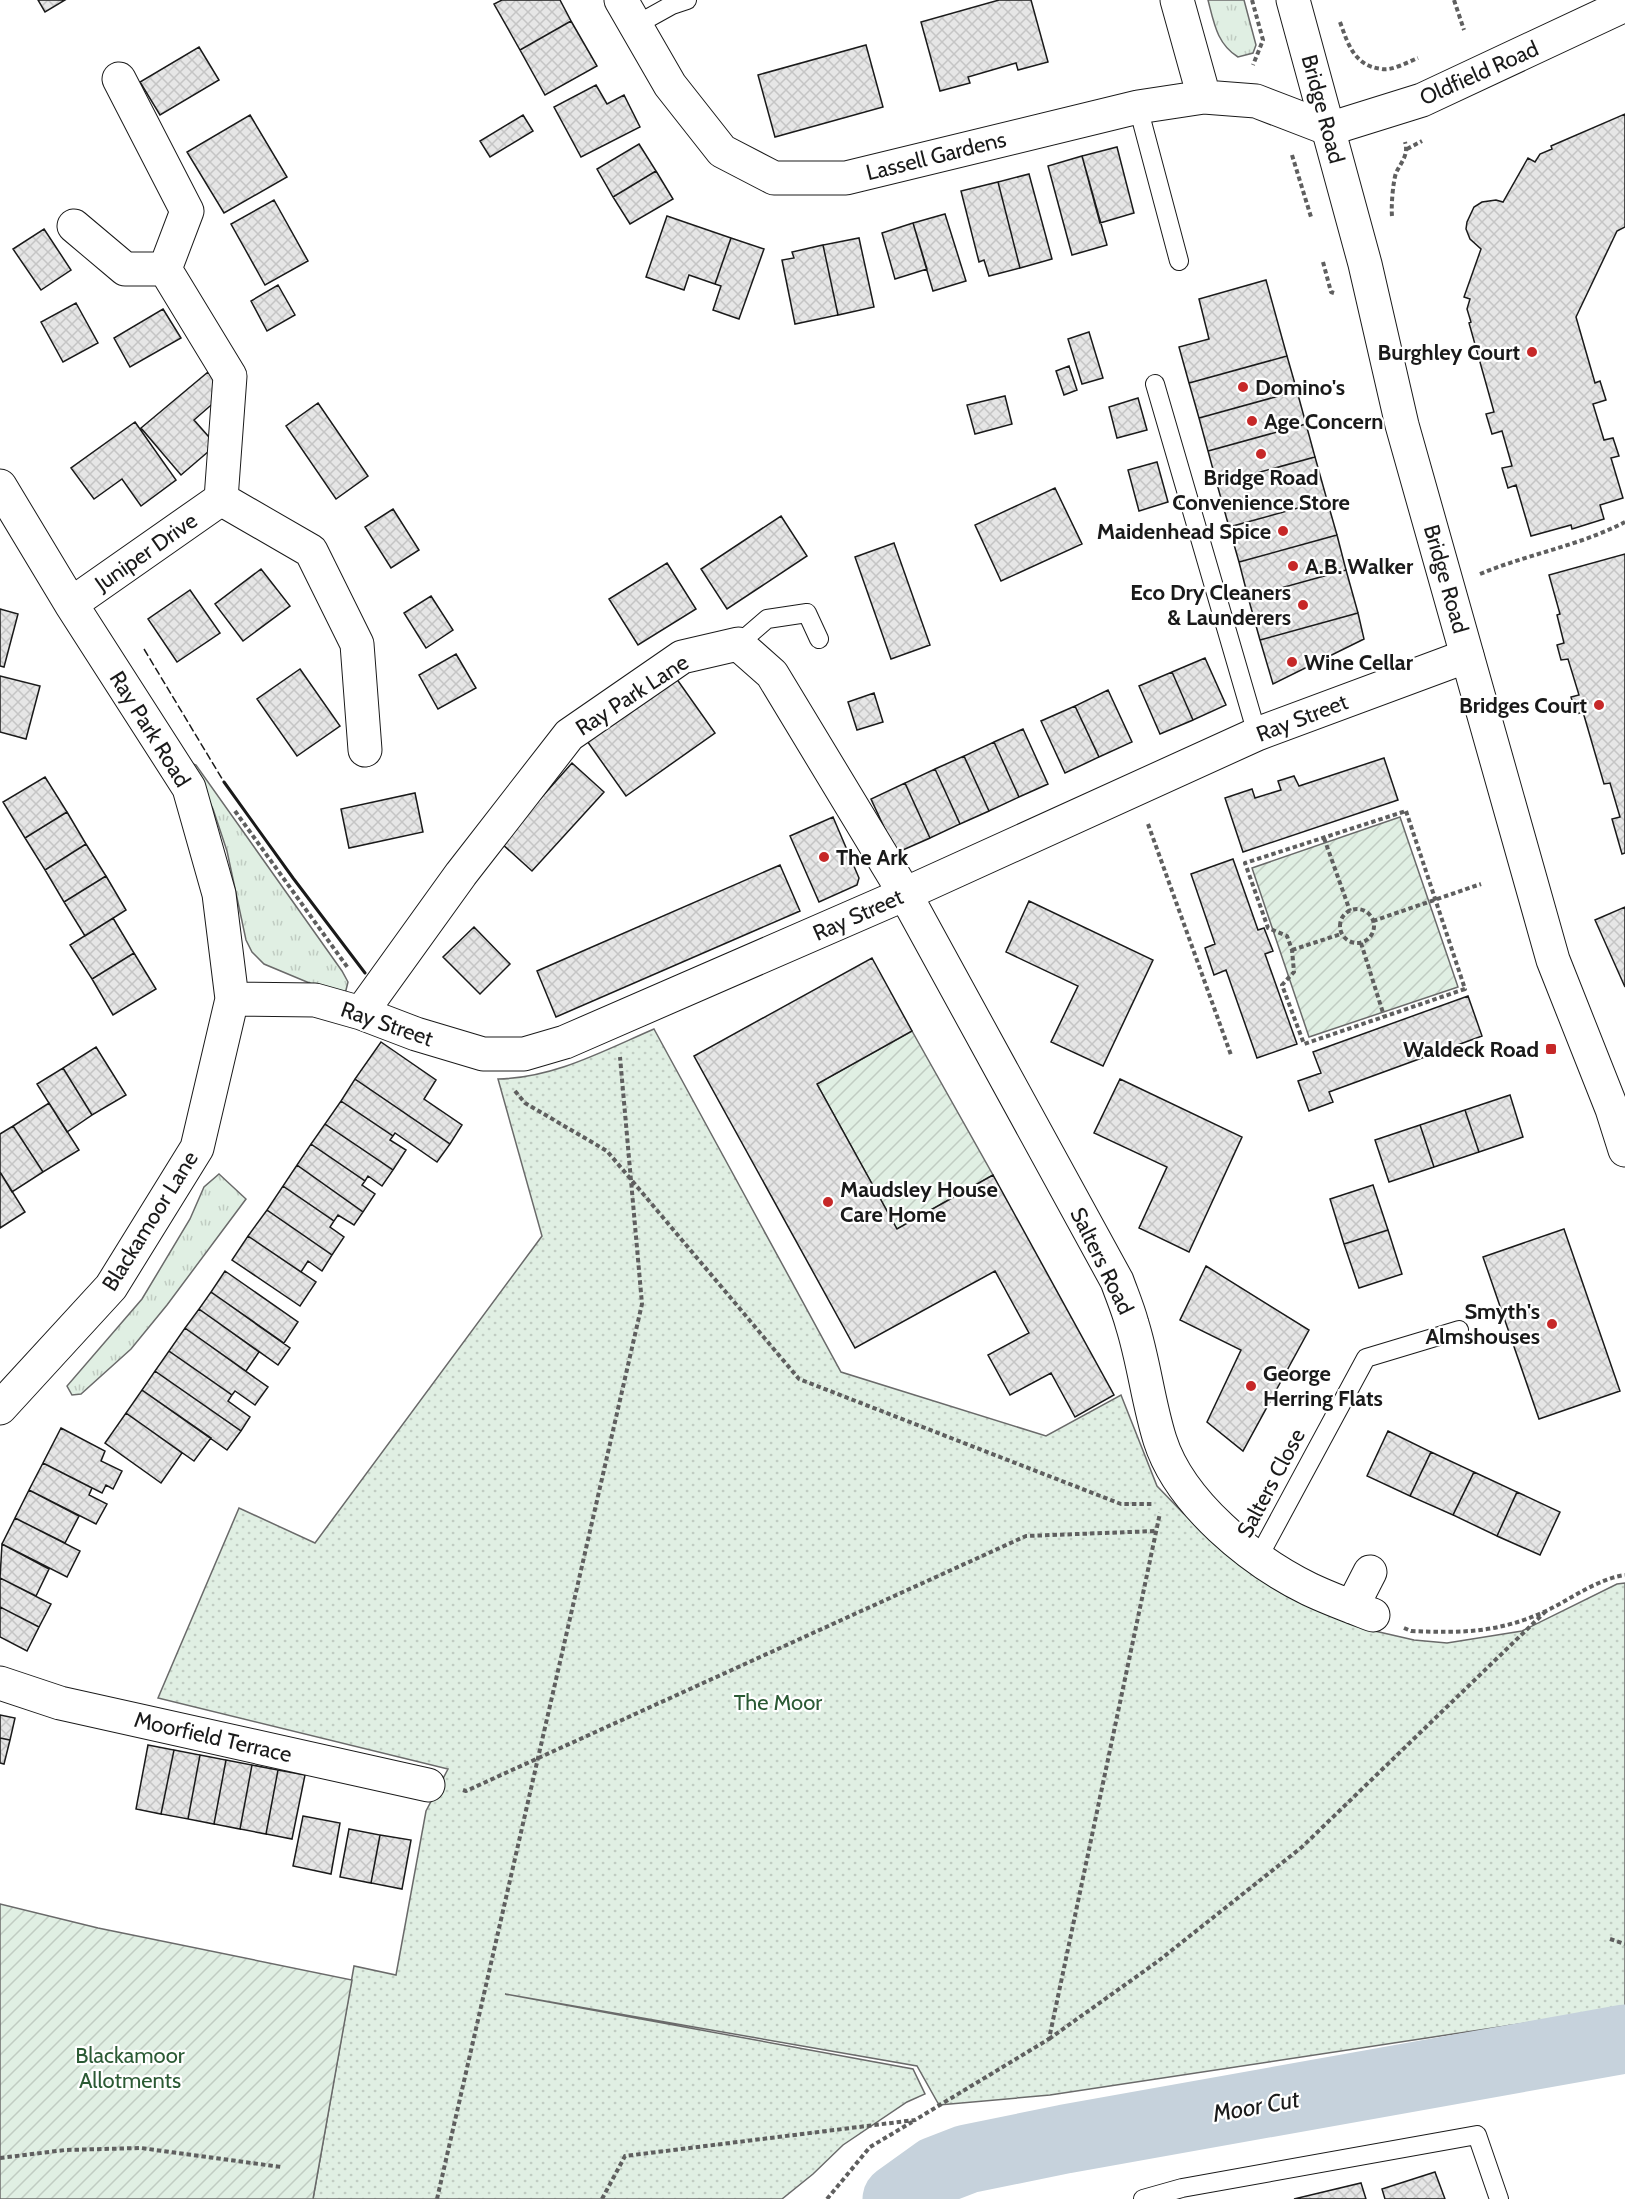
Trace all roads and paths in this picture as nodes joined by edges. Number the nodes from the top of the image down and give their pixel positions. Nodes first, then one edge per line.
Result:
1 (687, 0) edge
2 (1177, 0) edge
3 (1293, 0) edge
4 (1454, 0) edge
5 (1625, 5) edge
6 (628, 13) edge
7 (1339, 20) dead end
8 (1464, 30) dead end
9 (1263, 40) dead end
10 (1424, 57) dead end
11 (1253, 67) dead end
12 (119, 79) dead end
13 (1204, 97) junction
14 (1138, 107) junction
15 (1329, 129) junction
16 (1289, 145) dead end
17 (1312, 221) dead end
18 (74, 226) dead end
19 (1321, 253) dead end
20 (1179, 261) dead end
21 (165, 269) junction
22 (1330, 292) dead end
23 (1155, 384) dead end
24 (3, 499) edge
25 (221, 499) junction
26 (1625, 522) edge
27 (1477, 575) dead end
28 (71, 604) junction
29 (819, 639) dead end
30 (738, 644) junction
31 (1467, 656) junction
32 (1257, 734) junction
33 (365, 750) dead end
34 (1136, 789) junction
35 (1324, 837) junction
36 (1481, 884) dead end
37 (905, 894) junction
38 (1435, 899) junction
39 (1350, 911) junction
40 (1373, 921) junction
41 (1341, 934) junction
42 (1361, 943) junction
43 (1292, 950) junction
44 (232, 999) junction
45 (361, 1013) junction
46 (1384, 1016) junction
47 (617, 1021) junction
48 (483, 1054) junction
49 (1231, 1055) dead end
50 (1625, 1150) edge
51 (631, 1179) junction
52 (1459, 1329) dead end
53 (0, 1408) edge
54 (1162, 1504) junction
55 (1258, 1557) junction
56 (1370, 1572) dead end
57 (1625, 1575) edge
58 (1363, 1611) junction
59 (1546, 1611) junction
60 (0, 1683) edge
61 (538, 1758) junction
62 (428, 1785) joint
63 (1610, 1939) dead end
64 (1625, 1944) edge
65 (1049, 2039) junction
66 (915, 2120) junction
67 (0, 2158) edge
68 (281, 2167) dead end
69 (437, 2199) edge
70 (602, 2199) edge
71 (827, 2199) edge
72 (1143, 2199) edge
73 (1499, 2199) edge

1 - 6 lane
2 - 13 street
3 - 15 street, Bridge Road
4 - 8 path
5 - 15 street, Oldfield Road
6 - 14 street, Lassell Gardens
7 - 10 path
9 - 11 path
12 - 21 street
13 - 14 street, Lassell Gardens
13 - 15 street, Lassell Gardens
14 - 20 lane
15 - 31 street, Bridge Road
16 - 17 path
18 - 21 street
19 - 22 path
21 - 25 street, Juniper Drive
23 - 32 lane
24 - 28 street, Ray Park Road
25 - 28 street, Juniper Drive
25 - 33 street, Juniper Drive
26 - 27 path
28 - 44 street, Ray Park Road
29 - 30 lane
30 - 37 street
30 - 45 street, Ray Park Lane
31 - 32 street, Ray Street
31 - 50 street, Bridge Road
32 - 34 street, Ray Street
34 - 37 street, Ray Street
34 - 49 path
35 - 38 path
35 - 39 path
35 - 43 path
36 - 38 path
37 - 47 street, Ray Street
37 - 55 street, Salters Road
38 - 40 path
38 - 46 path
39 - 40 path
39 - 41 path
40 - 42 path
41 - 42 path
41 - 43 path
42 - 46 path
43 - 46 path
44 - 45 street, Ray Street
44 - 53 street, Blackamoor Lane
45 - 48 street, Ray Street
47 - 48 street, Ray Street
47 - 51 path
48 - 51 path
51 - 54 path
51 - 61 path
52 - 55 lane, Salters Close
54 - 61 path
54 - 65 path
55 - 58 street, Salters Road
56 - 58 street
57 - 59 path
58 - 59 path
59 - 65 path
60 - 62 street, Moorfield Terrace
61 - 62 path
61 - 69 path
63 - 64 path
65 - 66 path
66 - 70 path
66 - 71 path
67 - 68 path
72 - 73 lane

